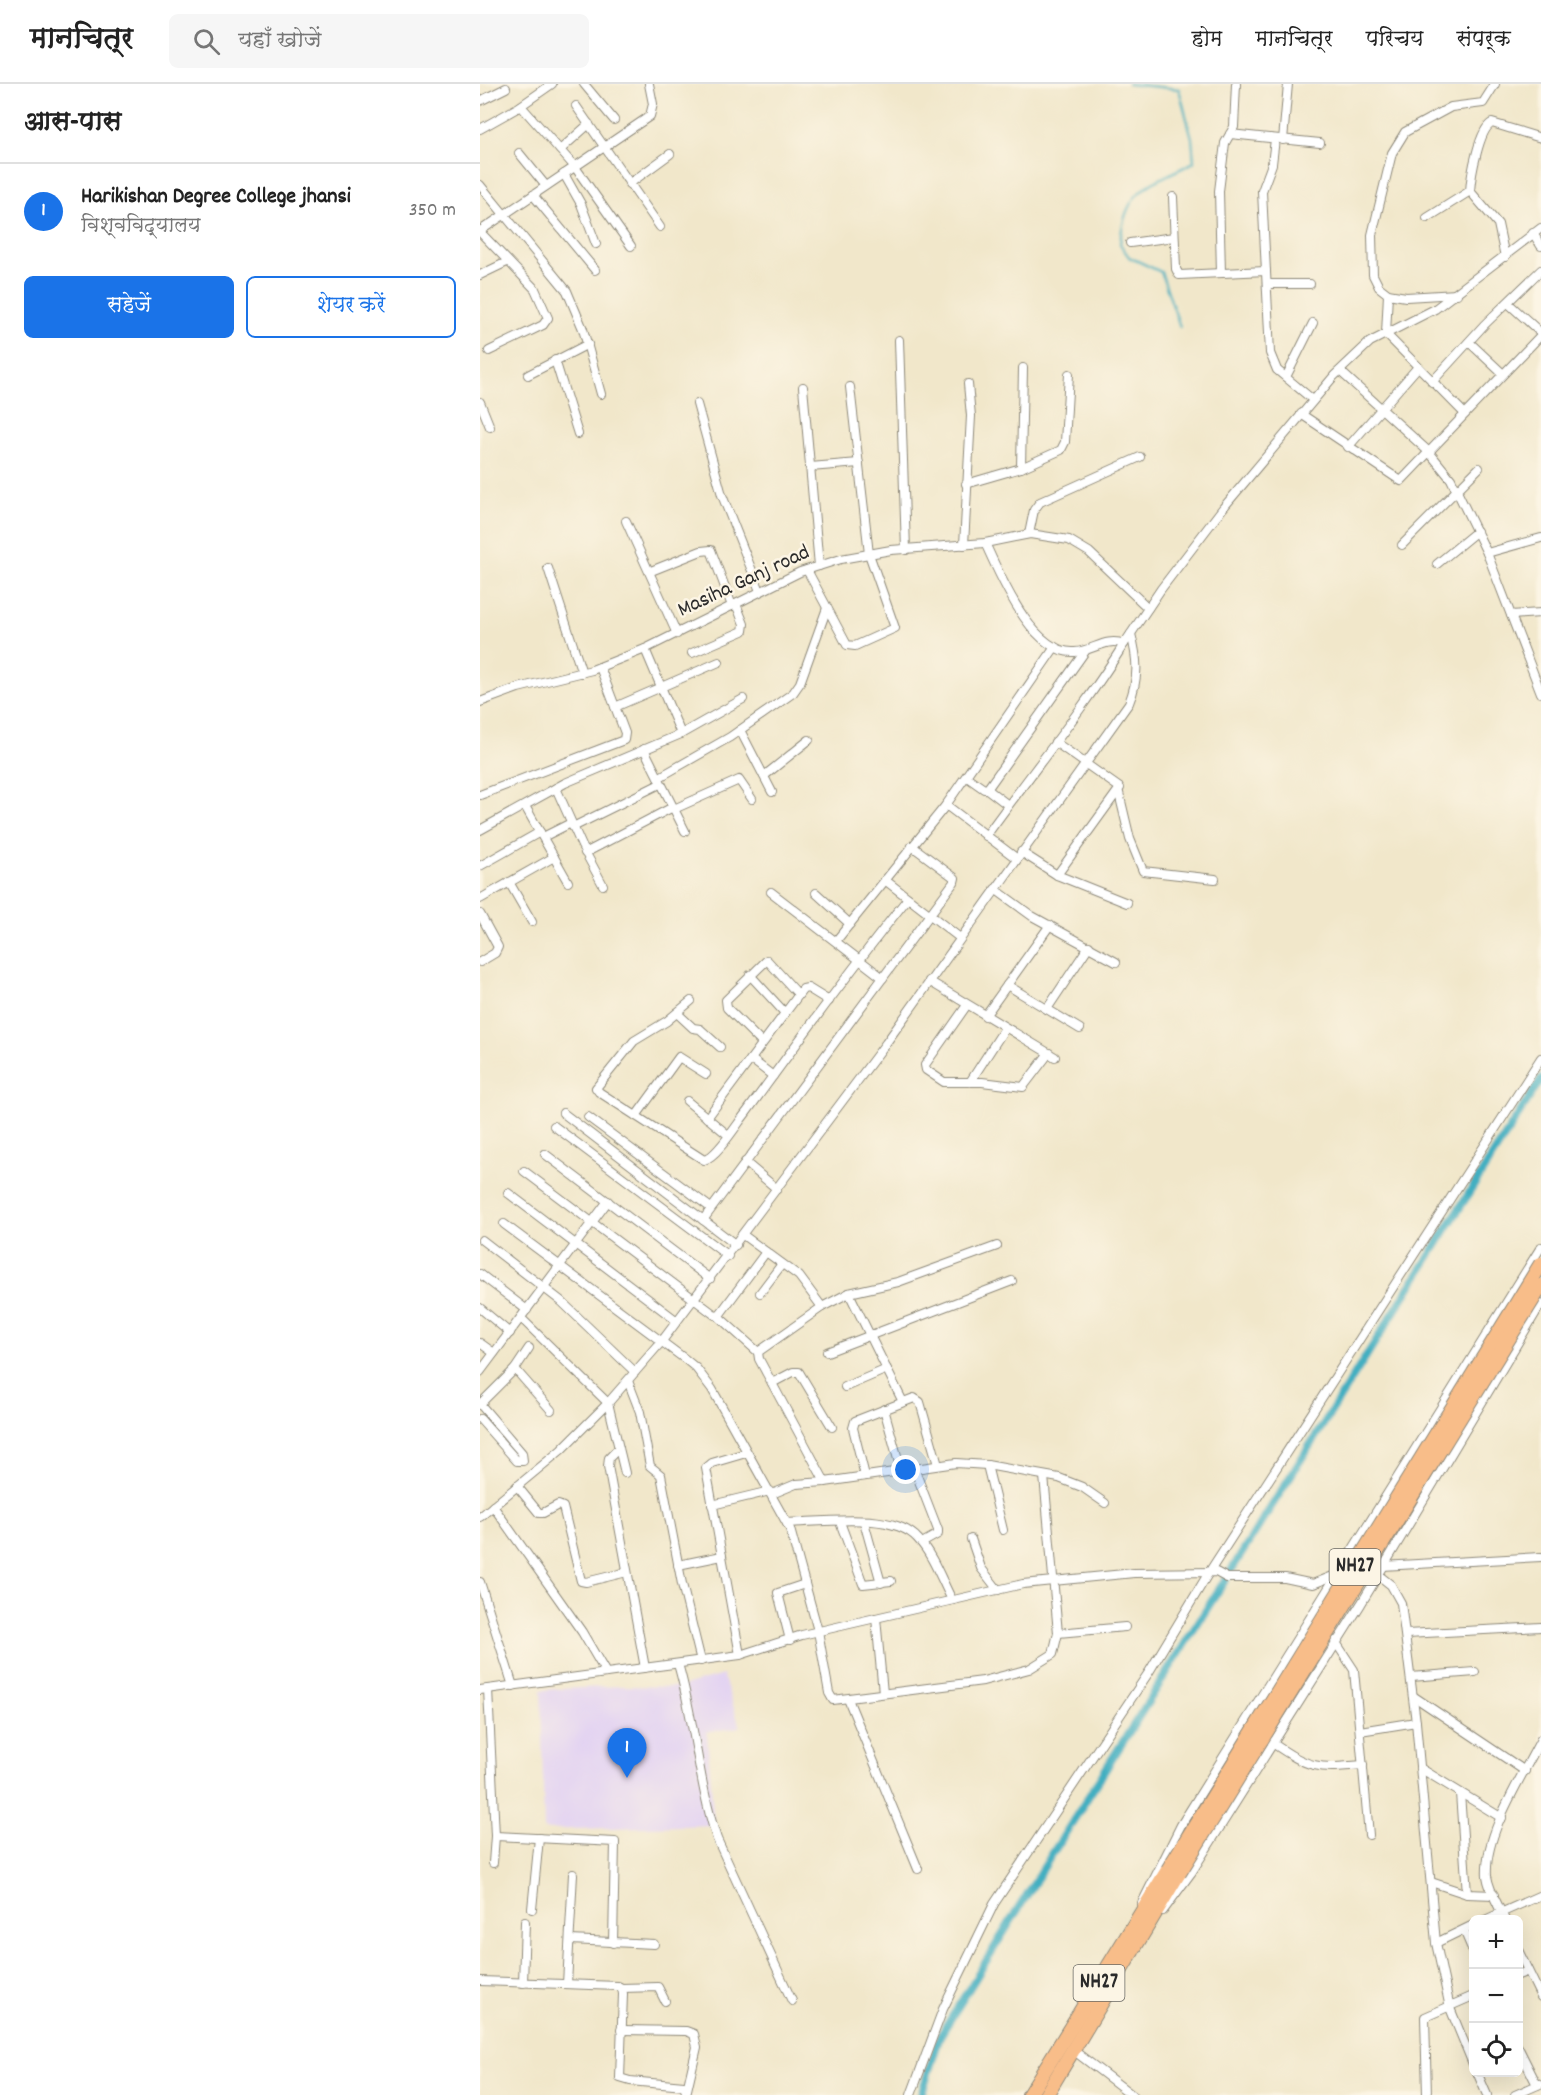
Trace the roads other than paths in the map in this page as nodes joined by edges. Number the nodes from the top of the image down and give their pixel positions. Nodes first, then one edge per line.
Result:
1 (552, 84) edge
2 (584, 84) edge
3 (649, 84) edge
4 (1236, 84) edge
5 (1288, 84) edge
6 (1495, 84) edge
7 (506, 88) dead end
8 (480, 101) edge
9 (521, 106) junction
10 (576, 106) dead end
11 (614, 120) dead end
12 (590, 124) junction
13 (480, 129) edge
14 (1230, 134) junction
15 (1541, 138) edge
16 (1279, 140) junction
17 (1320, 143) dead end
18 (605, 146) junction
19 (560, 150) junction
20 (519, 153) dead end
21 (670, 154) dead end
22 (575, 167) junction
23 (564, 174) junction
24 (629, 184) junction
25 (480, 185) edge
26 (546, 186) junction
27 (1470, 191) junction
28 (533, 195) junction
29 (1173, 197) dead end
30 (504, 214) junction
31 (1427, 218) dead end
32 (660, 227) dead end
33 (1541, 228) edge
34 (480, 232) edge
35 (1533, 233) junction
36 (1174, 237) junction
37 (1130, 243) dead end
38 (596, 244) dead end
39 (631, 246) dead end
40 (1541, 246) edge
41 (1505, 257) junction
42 (507, 261) junction
43 (595, 270) dead end
44 (1541, 270) edge
45 (1266, 271) junction
46 (1221, 273) junction
47 (480, 275) edge
48 (1267, 284) junction
49 (1310, 284) dead end
50 (1388, 294) junction
51 (1458, 294) junction
52 (1508, 303) junction
53 (1313, 323) dead end
54 (1386, 334) junction
55 (1541, 334) edge
56 (899, 340) dead end
57 (1469, 342) junction
58 (588, 344) junction
59 (489, 351) dead end
60 (555, 360) junction
61 (1023, 368) dead end
62 (1417, 368) junction
63 (1340, 371) junction
64 (1069, 374) dead end
65 (1503, 374) junction
66 (528, 375) dead end
67 (1286, 377) junction
68 (1432, 382) junction
69 (968, 384) dead end
70 (803, 387) dead end
71 (850, 387) dead end
72 (601, 394) dead end
73 (1313, 400) junction
74 (480, 402) edge
75 (697, 404) dead end
76 (1382, 409) junction
77 (1301, 414) junction
78 (1465, 414) junction
79 (490, 427) dead end
80 (578, 434) dead end
81 (1348, 447) junction
82 (1429, 452) junction
83 (1140, 457) dead end
84 (859, 462) junction
85 (810, 467) junction
86 (1021, 468) junction
87 (1479, 468) dead end
88 (966, 484) junction
89 (1457, 488) junction
90 (626, 521) dead end
91 (1477, 531) junction
92 (1029, 534) junction
93 (1541, 538) edge
94 (985, 543) junction
95 (1402, 544) dead end
96 (964, 545) junction
97 (906, 550) junction
98 (1487, 553) junction
99 (869, 554) junction
100 (1437, 564) dead end
101 (819, 566) junction
102 (548, 568) dead end
103 (807, 570) junction
104 (651, 571) junction
105 (760, 591) junction
106 (734, 605) junction
107 (827, 608) junction
108 (1148, 608) junction
109 (1541, 613) edge
110 (1511, 615) junction
111 (677, 634) junction
112 (1131, 634) junction
113 (1124, 644) junction
114 (1055, 646) junction
115 (645, 649) junction
116 (1086, 650) junction
117 (692, 653) dead end
118 (719, 662) dead end
119 (600, 667) junction
120 (582, 673) junction
121 (661, 687) junction
122 (1541, 693) edge
123 (743, 699) dead end
124 (481, 702) edge
125 (615, 707) junction
126 (740, 730) junction
127 (681, 734) junction
128 (809, 740) dead end
129 (1055, 742) junction
130 (644, 749) junction
131 (1086, 763) junction
132 (764, 776) junction
133 (967, 777) junction
134 (659, 781) junction
135 (556, 788) junction
136 (987, 789) junction
137 (772, 792) dead end
138 (1119, 793) junction
139 (480, 795) edge
140 (752, 799) dead end
141 (1008, 804) junction
142 (946, 805) junction
143 (525, 806) junction
144 (673, 808) junction
145 (572, 825) junction
146 (480, 830) edge
147 (685, 831) dead end
148 (542, 835) junction
149 (986, 836) junction
150 (912, 846) junction
151 (585, 853) junction
152 (1019, 855) junction
153 (554, 857) junction
154 (480, 866) edge
155 (1057, 875) junction
156 (1215, 879) dead end
157 (885, 880) junction
158 (509, 882) junction
159 (568, 882) dead end
160 (603, 885) dead end
161 (994, 889) junction
162 (771, 892) dead end
163 (816, 893) dead end
164 (908, 898) junction
165 (480, 899) edge
166 (1127, 903) dead end
167 (480, 914) edge
168 (931, 915) junction
169 (532, 922) dead end
170 (850, 924) junction
171 (1050, 925) junction
172 (960, 938) junction
173 (836, 941) junction
174 (1089, 946) junction
175 (860, 958) junction
176 (480, 962) edge
177 (1116, 962) dead end
178 (750, 975) junction
179 (883, 978) junction
180 (929, 981) junction
181 (1007, 985) junction
182 (798, 994) junction
183 (691, 1001) dead end
184 (829, 1001) junction
185 (968, 1005) junction
186 (1047, 1009) junction
187 (676, 1013) junction
188 (784, 1013) junction
189 (985, 1016) junction
190 (1005, 1028) junction
191 (1080, 1029) dead end
192 (762, 1043) junction
193 (720, 1047) dead end
194 (1541, 1058) edge
195 (751, 1059) junction
196 (706, 1074) dead end
197 (773, 1076) junction
198 (970, 1082) junction
199 (687, 1101) dead end
200 (563, 1113) dead end
201 (636, 1116) junction
202 (588, 1117) dead end
203 (707, 1118) junction
204 (554, 1126) dead end
205 (728, 1135) junction
206 (545, 1154) dead end
207 (745, 1162) junction
208 (524, 1171) dead end
209 (777, 1189) junction
210 (508, 1193) dead end
211 (608, 1201) junction
212 (711, 1208) junction
213 (703, 1220) junction
214 (592, 1223) junction
215 (504, 1224) dead end
216 (743, 1235) junction
217 (482, 1240) dead end
218 (577, 1245) junction
219 (736, 1245) junction
220 (997, 1246) dead end
221 (1541, 1247) edge
222 (766, 1252) junction
223 (728, 1256) junction
224 (782, 1264) junction
225 (1541, 1264) edge
226 (561, 1267) junction
227 (480, 1274) edge
228 (710, 1279) junction
229 (1012, 1281) dead end
230 (1541, 1286) edge
231 (545, 1288) junction
232 (760, 1293) dead end
233 (849, 1293) junction
234 (694, 1300) junction
235 (1541, 1304) edge
236 (822, 1307) junction
237 (480, 1308) edge
238 (527, 1310) junction
239 (718, 1316) junction
240 (521, 1318) junction
241 (677, 1321) junction
242 (510, 1333) junction
243 (870, 1335) junction
244 (662, 1341) junction
245 (480, 1343) edge
246 (529, 1348) dead end
247 (758, 1352) junction
248 (827, 1352) dead end
249 (494, 1353) junction
250 (515, 1369) junction
251 (887, 1369) junction
252 (480, 1372) edge
253 (635, 1372) junction
254 (628, 1381) junction
255 (772, 1383) junction
256 (845, 1387) dead end
257 (903, 1402) junction
258 (608, 1403) junction
259 (480, 1404) edge
260 (884, 1408) junction
261 (551, 1410) dead end
262 (480, 1419) edge
263 (832, 1427) dead end
264 (619, 1448) junction
265 (746, 1453) junction
266 (938, 1465) junction
267 (987, 1465) junction
268 (914, 1468) junction
269 (902, 1470) junction
270 (625, 1473) dead end
271 (865, 1476) junction
272 (1044, 1476) junction
273 (825, 1482) junction
274 (517, 1486) junction
275 (771, 1493) junction
276 (1105, 1503) dead end
277 (712, 1504) junction
278 (494, 1506) junction
279 (480, 1517) edge
280 (864, 1521) junction
281 (840, 1522) junction
282 (787, 1523) junction
283 (1003, 1530) dead end
284 (971, 1539) dead end
285 (922, 1544) junction
286 (722, 1556) junction
287 (1541, 1557) edge
288 (678, 1565) junction
289 (1379, 1571) junction
290 (627, 1572) junction
291 (1212, 1573) junction
292 (1338, 1574) junction
293 (891, 1581) dead end
294 (1054, 1581) junction
295 (480, 1582) edge
296 (881, 1583) junction
297 (805, 1584) junction
298 (998, 1590) junction
299 (952, 1600) junction
300 (876, 1618) junction
301 (1125, 1627) dead end
302 (1541, 1627) edge
303 (818, 1631) junction
304 (1058, 1633) junction
305 (1406, 1634) junction
306 (790, 1640) junction
307 (1335, 1641) junction
308 (740, 1655) junction
309 (701, 1661) junction
310 (678, 1664) junction
311 (645, 1668) junction
312 (1475, 1672) dead end
313 (606, 1673) junction
314 (1411, 1677) junction
315 (513, 1686) junction
316 (484, 1690) edge
317 (883, 1693) junction
318 (1413, 1696) junction
319 (848, 1699) junction
320 (1416, 1722) junction
321 (1360, 1731) junction
322 (1541, 1739) edge
323 (1271, 1743) junction
324 (1363, 1765) junction
325 (1420, 1768) junction
326 (1525, 1771) junction
327 (1460, 1793) junction
328 (1502, 1818) junction
329 (1369, 1835) dead end
330 (495, 1836) junction
331 (539, 1838) junction
332 (493, 1863) dead end
333 (918, 1869) dead end
334 (1173, 1871) junction
335 (573, 1874) dead end
336 (1431, 1882) junction
337 (1467, 1894) junction
338 (1494, 1895) junction
339 (1541, 1895) edge
340 (532, 1910) dead end
341 (1503, 1915) edge
342 (1505, 1915) edge
343 (525, 1922) dead end
344 (1141, 1927) junction
345 (1469, 1927) edge
346 (1464, 1930) junction
347 (570, 1940) junction
348 (1469, 1942) edge
349 (613, 1943) junction
350 (1436, 1943) junction
351 (654, 1944) dead end
352 (1523, 1960) edge
353 (1528, 1971) junction
354 (1523, 1973) edge
355 (480, 1982) edge
356 (523, 1983) junction
357 (567, 1984) junction
358 (622, 1988) junction
359 (1541, 1997) edge
360 (1469, 1998) edge
361 (665, 2001) dead end
362 (792, 2001) dead end
363 (1450, 2008) junction
364 (621, 2030) junction
365 (1073, 2050) junction
366 (1469, 2054) edge
367 (1523, 2056) edge
368 (1479, 2077) edge
369 (1539, 2084) edge
370 (687, 2093) edge
371 (911, 2095) edge
372 (1029, 2095) edge
373 (1046, 2095) edge
374 (1132, 2095) edge
375 (1427, 2095) edge
376 (1487, 2095) edge
377 (1515, 2095) edge

1 - 9 street
2 - 11 street
3 - 18 street
4 - 14 street
5 - 16 street
6 - 50 street
7 - 8 street
9 - 13 street
9 - 19 street
10 - 12 street
12 - 18 street
12 - 19 street
14 - 16 street
14 - 46 street
15 - 27 street
16 - 17 street
16 - 45 street
18 - 22 street
18 - 24 street
19 - 22 street
20 - 26 street
21 - 24 street
22 - 23 street
22 - 39 street
23 - 26 street
23 - 38 street
24 - 32 street
25 - 30 street
26 - 28 street
27 - 31 street
27 - 41 street
28 - 30 street
28 - 43 street
29 - 36 street
30 - 34 street
30 - 58 street
33 - 35 street
34 - 42 street
35 - 40 street
35 - 41 street
36 - 37 street
36 - 46 street
41 - 51 street
42 - 47 street
42 - 59 street
44 - 52 street
45 - 46 street
45 - 48 street
48 - 49 street
48 - 67 street
50 - 51 street
50 - 54 street
51 - 54 street
52 - 55 street
52 - 57 street
53 - 67 street
54 - 62 street
54 - 63 street
55 - 65 street
56 - 97 street
57 - 65 street
57 - 68 street
58 - 60 street
58 - 72 street
60 - 66 street
60 - 80 street
61 - 86 street
62 - 68 street
62 - 76 street
63 - 73 street
63 - 76 street
64 - 86 street
65 - 78 street
67 - 73 street
68 - 78 street
69 - 88 street
70 - 85 street
71 - 84 street
73 - 77 street
74 - 79 street
75 - 105 street
76 - 81 street
76 - 82 street
77 - 81 street
77 - 108 street
78 - 82 street
81 - 82 street
82 - 89 street
83 - 92 street
84 - 85 street
84 - 99 street
85 - 101 street
86 - 88 street
87 - 89 street
88 - 96 street
89 - 91 street
89 - 95 street
90 - 104 street
91 - 98 street
91 - 100 street
92 - 94 street, Masiha Ganj road
92 - 108 street, Masiha Ganj road
93 - 98 street
94 - 96 street, Masiha Ganj road
94 - 114 street
96 - 97 street, Masiha Ganj road
97 - 99 street, Masiha Ganj road
98 - 110 street
99 - 101 street, Masiha Ganj road
99 - 107 street
101 - 103 street, Masiha Ganj road
102 - 120 street
103 - 105 street, Masiha Ganj road
103 - 107 street
104 - 106 street
104 - 111 street
105 - 106 street, Masiha Ganj road
106 - 111 street, Masiha Ganj road
106 - 117 street
107 - 126 street
108 - 112 street
109 - 110 street
110 - 122 street
111 - 115 street, Masiha Ganj road
112 - 113 street
112 - 131 street
113 - 116 street
113 - 129 street
114 - 116 street
114 - 133 street
115 - 119 street, Masiha Ganj road
115 - 121 street
116 - 136 street
118 - 121 street
119 - 120 street, Masiha Ganj road
119 - 125 street
120 - 124 street, Masiha Ganj road
121 - 125 street
121 - 127 street
123 - 127 street
125 - 139 street
126 - 132 street
126 - 134 street
127 - 130 street
128 - 132 street
129 - 131 street
129 - 141 street
130 - 134 street
130 - 135 street
131 - 138 street
131 - 152 street
132 - 137 street
133 - 136 street
133 - 142 street
134 - 144 street
134 - 145 street
135 - 143 street
135 - 145 street
136 - 141 street
138 - 155 street
138 - 156 street
140 - 144 street
141 - 149 street
142 - 149 street
142 - 150 street
143 - 146 street
143 - 148 street
144 - 147 street
144 - 151 street
145 - 148 street
145 - 151 street
148 - 153 street
148 - 154 street
149 - 152 street
150 - 157 street
150 - 168 street
151 - 160 street
152 - 155 street
152 - 161 street
153 - 158 street
153 - 159 street
155 - 166 street
157 - 164 street
157 - 170 street
158 - 165 street
158 - 169 street
161 - 171 street
161 - 172 street
162 - 173 street
163 - 170 street
164 - 168 street
164 - 175 street
167 - 176 street
168 - 172 street
168 - 179 street
170 - 173 street
171 - 174 street
171 - 181 street
172 - 180 street
173 - 175 street
174 - 177 street
174 - 186 street
175 - 179 street
175 - 184 street
178 - 182 street
178 - 188 street
178 - 192 street
179 - 207 street
180 - 185 street
180 - 209 street
181 - 186 street
181 - 189 street
182 - 184 street
182 - 188 street
183 - 187 street
184 - 197 street
185 - 189 street
185 - 198 street
186 - 191 street
187 - 193 street
187 - 201 street
188 - 192 street
189 - 190 street
190 - 198 street
190 - 198 street
192 - 195 street
194 - 291 street
195 - 197 street
195 - 203 street
196 - 201 street
197 - 205 street
199 - 203 street
200 - 213 street
201 - 205 street
202 - 212 street
203 - 205 street
204 - 223 street
206 - 211 street
207 - 209 street
207 - 212 street
208 - 214 street
209 - 216 street
210 - 218 street
211 - 214 street
211 - 228 street
212 - 213 street
213 - 219 street
214 - 218 street
214 - 234 street
215 - 226 street
216 - 219 street
216 - 222 street
217 - 231 street
218 - 226 street
218 - 241 street
219 - 223 street
220 - 233 street
221 - 292 street
222 - 224 street
222 - 239 street
223 - 228 street
224 - 232 street
224 - 236 street
225 - 334 highway, NH27, bridge
226 - 231 street
226 - 244 street
227 - 238 street
228 - 234 street
229 - 243 street
230 - 334 highway, NH27, bridge
231 - 238 street
231 - 253 street
233 - 236 street
233 - 243 street
234 - 239 street
234 - 241 street
235 - 289 street
236 - 247 street
237 - 242 street
238 - 240 street
239 - 247 street
240 - 242 street
240 - 258 street
241 - 244 street
242 - 249 street
243 - 248 street
243 - 251 street
244 - 253 street
244 - 265 street
245 - 249 street
246 - 250 street
247 - 255 street
249 - 252 street
250 - 259 street
250 - 261 street
251 - 256 street
251 - 257 street
253 - 254 street
254 - 258 street
254 - 288 street
255 - 263 street
255 - 273 street
257 - 260 street
257 - 266 street
258 - 264 street
258 - 274 street
259 - 262 street
260 - 269 street
260 - 271 street
264 - 270 street
264 - 290 street
265 - 275 street
265 - 277 street
266 - 267 street
266 - 268 street
267 - 272 street
267 - 283 street
268 - 269 street
268 - 285 street
269 - 271 street
271 - 273 street
272 - 276 street
272 - 294 street
273 - 275 street
274 - 278 street
274 - 290 street
275 - 277 street
275 - 282 street
277 - 286 street
278 - 279 street
278 - 313 street
280 - 281 street
280 - 285 street
280 - 296 street
281 - 282 street
281 - 296 street
282 - 297 street
284 - 298 street
285 - 299 street
286 - 288 street
286 - 308 street
287 - 289 street
288 - 309 street
289 - 292 street
289 - 305 street
289 - 307 street
290 - 311 street
291 - 292 street
291 - 294 street
291 - 371 street
292 - 344 street
293 - 296 street
294 - 298 street
294 - 304 street
295 - 315 street
297 - 303 street
297 - 306 street
298 - 299 street
299 - 300 street
300 - 303 street
300 - 317 street
301 - 304 street
302 - 305 street
303 - 306 street
303 - 319 street
304 - 317 street
305 - 314 street
306 - 308 street
307 - 321 street
307 - 323 street
308 - 309 street
309 - 310 street
310 - 311 street
310 - 362 street
311 - 313 street
312 - 314 street
313 - 315 street
314 - 318 street
315 - 316 street
316 - 330 street
317 - 319 street
318 - 320 street
318 - 326 street
319 - 333 street
320 - 321 street
320 - 325 street
321 - 324 street
322 - 326 street
323 - 324 street
323 - 344 street
324 - 329 street
325 - 327 street
325 - 336 street
326 - 328 street
327 - 328 street
327 - 337 street
328 - 338 street
330 - 331 street
330 - 332 street
331 - 340 street
331 - 349 street
334 - 344 highway, NH27
335 - 347 street
336 - 337 street
336 - 350 street
337 - 338 street
338 - 341 street
339 - 342 street
343 - 356 street
344 - 365 highway, NH27
344 - 372 highway, NH27
345 - 346 street
346 - 348 street
346 - 350 street
347 - 349 street
347 - 357 street
349 - 351 street
350 - 363 street
352 - 353 street
353 - 354 street
353 - 359 street
355 - 356 street
356 - 357 street
357 - 358 street
358 - 361 street
358 - 364 street
360 - 363 street
363 - 366 street
363 - 375 street
364 - 370 street
364 - 370 street
365 - 373 highway, NH27
365 - 374 street
367 - 369 street
368 - 376 street
369 - 377 street

